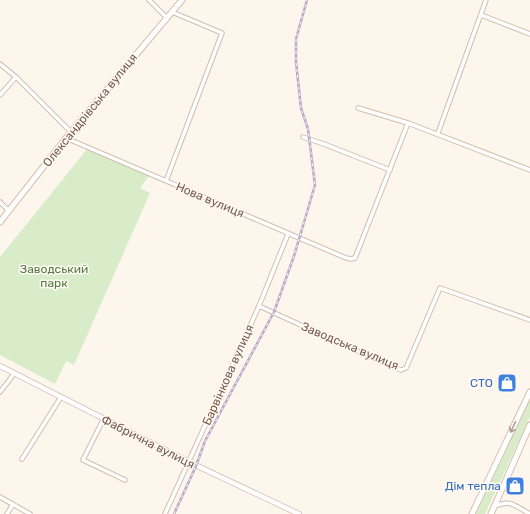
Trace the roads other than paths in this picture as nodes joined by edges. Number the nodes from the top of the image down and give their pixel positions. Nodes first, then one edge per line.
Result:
1 (149, 0) edge
2 (182, 0) edge
3 (486, 0) edge
4 (172, 12) junction
5 (480, 15) junction
6 (167, 18) junction
7 (530, 34) edge
8 (0, 64) edge
9 (16, 77) junction
10 (0, 95) edge
11 (358, 108) dead end
12 (408, 122) junction
13 (72, 132) junction
14 (438, 134) junction
15 (303, 137) dead end
16 (66, 138) junction
17 (390, 170) junction
18 (530, 170) edge
19 (166, 181) junction
20 (0, 202) edge
21 (9, 211) junction
22 (0, 222) edge
23 (288, 234) junction
24 (259, 306) junction
25 (530, 320) edge
26 (0, 366) edge
27 (14, 374) junction
28 (0, 392) edge
29 (529, 395) edge
30 (61, 397) junction
31 (103, 420) junction
32 (530, 426) edge
33 (22, 459) dead end
34 (189, 462) junction
35 (125, 480) dead end
36 (0, 497) edge
37 (13, 504) junction
38 (495, 506) junction
39 (7, 514) edge
40 (30, 514) edge
41 (165, 514) edge
42 (299, 514) edge
43 (472, 514) edge
44 (491, 514) edge
45 (530, 514) edge

1 - 6 street
2 - 4 main road, Олександрівська вулиця
3 - 5 street
4 - 6 main road, Олександрівська вулиця
4 - 19 street
5 - 7 street
5 - 14 street
6 - 13 main road, Олександрівська вулиця
8 - 9 street
9 - 10 street
9 - 13 street
11 - 12 street
12 - 14 street
12 - 17 street
13 - 16 main road, Олександрівська вулиця
14 - 18 street
15 - 17 street
16 - 19 street, Нова вулиця
16 - 21 main road, Олександрівська вулиця
17 - 23 street, Нова вулиця
19 - 23 street, Нова вулиця
20 - 21 street
21 - 22 main road, Олександрівська вулиця
23 - 24 street, Барвінкова вулиця
24 - 25 street, Заводська вулиця
24 - 34 street, Барвінкова вулиця
26 - 27 street, Фабрична вулиця
27 - 28 street
27 - 30 street, Фабрична вулиця
29 -> 43 main road
30 - 31 street, Фабрична вулиця
30 - 33 street
31 - 34 street, Фабрична вулиця
31 - 35 street
32 - 38 main road
34 - 41 street, Барвінкова вулиця
34 - 42 street, Фабрична вулиця
36 - 37 street
37 - 39 street
37 - 40 street
38 - 44 main road
38 - 45 street

